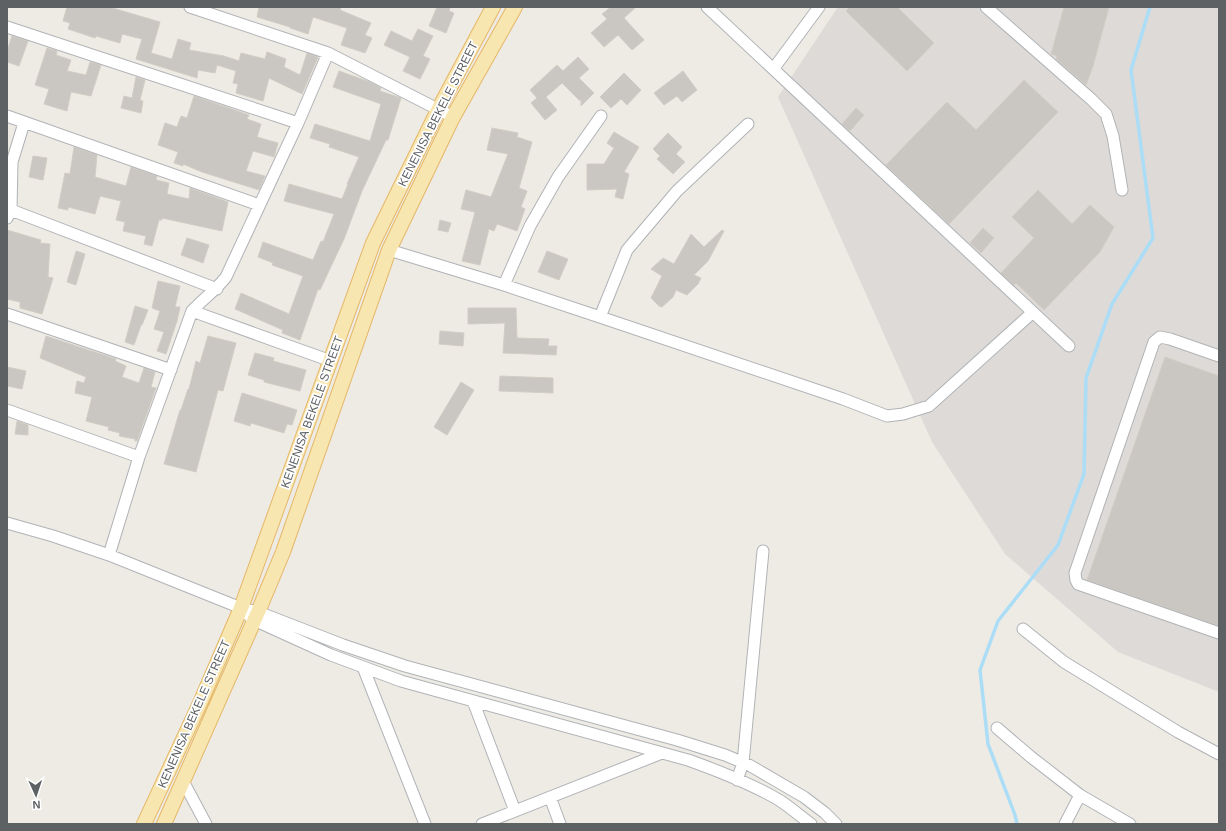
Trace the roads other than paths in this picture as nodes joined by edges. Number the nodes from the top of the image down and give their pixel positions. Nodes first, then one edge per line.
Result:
1 (190, 7) edge
2 (493, 7) edge
3 (515, 7) edge
4 (707, 7) edge
5 (819, 7) edge
6 (986, 7) edge
7 (7, 27) edge
8 (328, 53) junction
9 (774, 68) junction
10 (438, 110) junction
11 (7, 116) edge
12 (601, 116) dead end
13 (453, 117) junction
14 (24, 123) junction
15 (298, 123) junction
16 (748, 124) dead end
17 (1122, 190) dead end
18 (258, 206) junction
19 (9, 214) edge
20 (389, 250) junction
21 (504, 285) junction
22 (217, 289) junction
23 (192, 311) junction
24 (1033, 312) junction
25 (7, 314) edge
26 (600, 317) junction
27 (1069, 346) dead end
28 (1219, 356) edge
29 (331, 361) junction
30 (171, 370) junction
31 (7, 410) edge
32 (139, 457) junction
33 (7, 523) edge
34 (763, 551) dead end
35 (109, 555) junction
36 (241, 608) junction
37 (256, 616) junction
38 (1023, 629) dead end
39 (1219, 633) edge
40 (363, 667) junction
41 (472, 701) junction
42 (997, 728) dead end
43 (662, 753) junction
44 (1219, 754) edge
45 (743, 763) junction
46 (737, 780) junction
47 (183, 781) junction
48 (1080, 795) junction
49 (550, 797) junction
50 (515, 811) junction
51 (144, 824) edge
52 (164, 824) edge
53 (206, 824) edge
54 (425, 824) edge
55 (482, 824) edge
56 (560, 824) edge
57 (811, 824) edge
58 (836, 824) edge
59 (1065, 824) edge
60 (1130, 824) edge

1 - 8 street
2 - 10 main road, KENENISA BEKELE STREET
3 - 13 main road, KENENISA BEKELE STREET
4 - 9 street
5 - 9 street
6 - 17 street
7 - 15 street
8 - 10 street
8 - 15 street
9 - 24 street
10 - 13 street
10 - 29 main road, KENENISA BEKELE STREET
11 - 14 street
12 - 21 street
13 - 20 main road, KENENISA BEKELE STREET
14 - 18 street
14 - 19 street
15 - 18 street
16 - 26 street
18 - 22 street
19 - 22 street
20 - 21 street
20 - 37 main road, KENENISA BEKELE STREET
21 - 26 street
22 - 23 street
23 - 29 street
23 - 30 street
24 - 26 street
24 - 27 street
25 - 30 street
28 - 39 street
29 - 36 main road, KENENISA BEKELE STREET
30 - 32 street
31 - 32 street
32 - 35 street
33 - 35 street
34 - 45 street
35 - 36 street
36 - 37 street
36 - 51 main road, KENENISA BEKELE STREET
37 - 40 street
37 - 45 street
37 - 47 main road, KENENISA BEKELE STREET
38 - 44 street
40 - 41 street
40 - 54 street
41 - 43 street
41 - 50 street
42 - 48 street
43 - 46 street
43 - 49 street
45 - 46 street
45 - 58 street
46 - 57 street
47 - 52 main road, KENENISA BEKELE STREET
47 - 53 street
48 - 59 street
48 - 60 street
49 - 50 street
49 - 56 street
50 - 55 street

